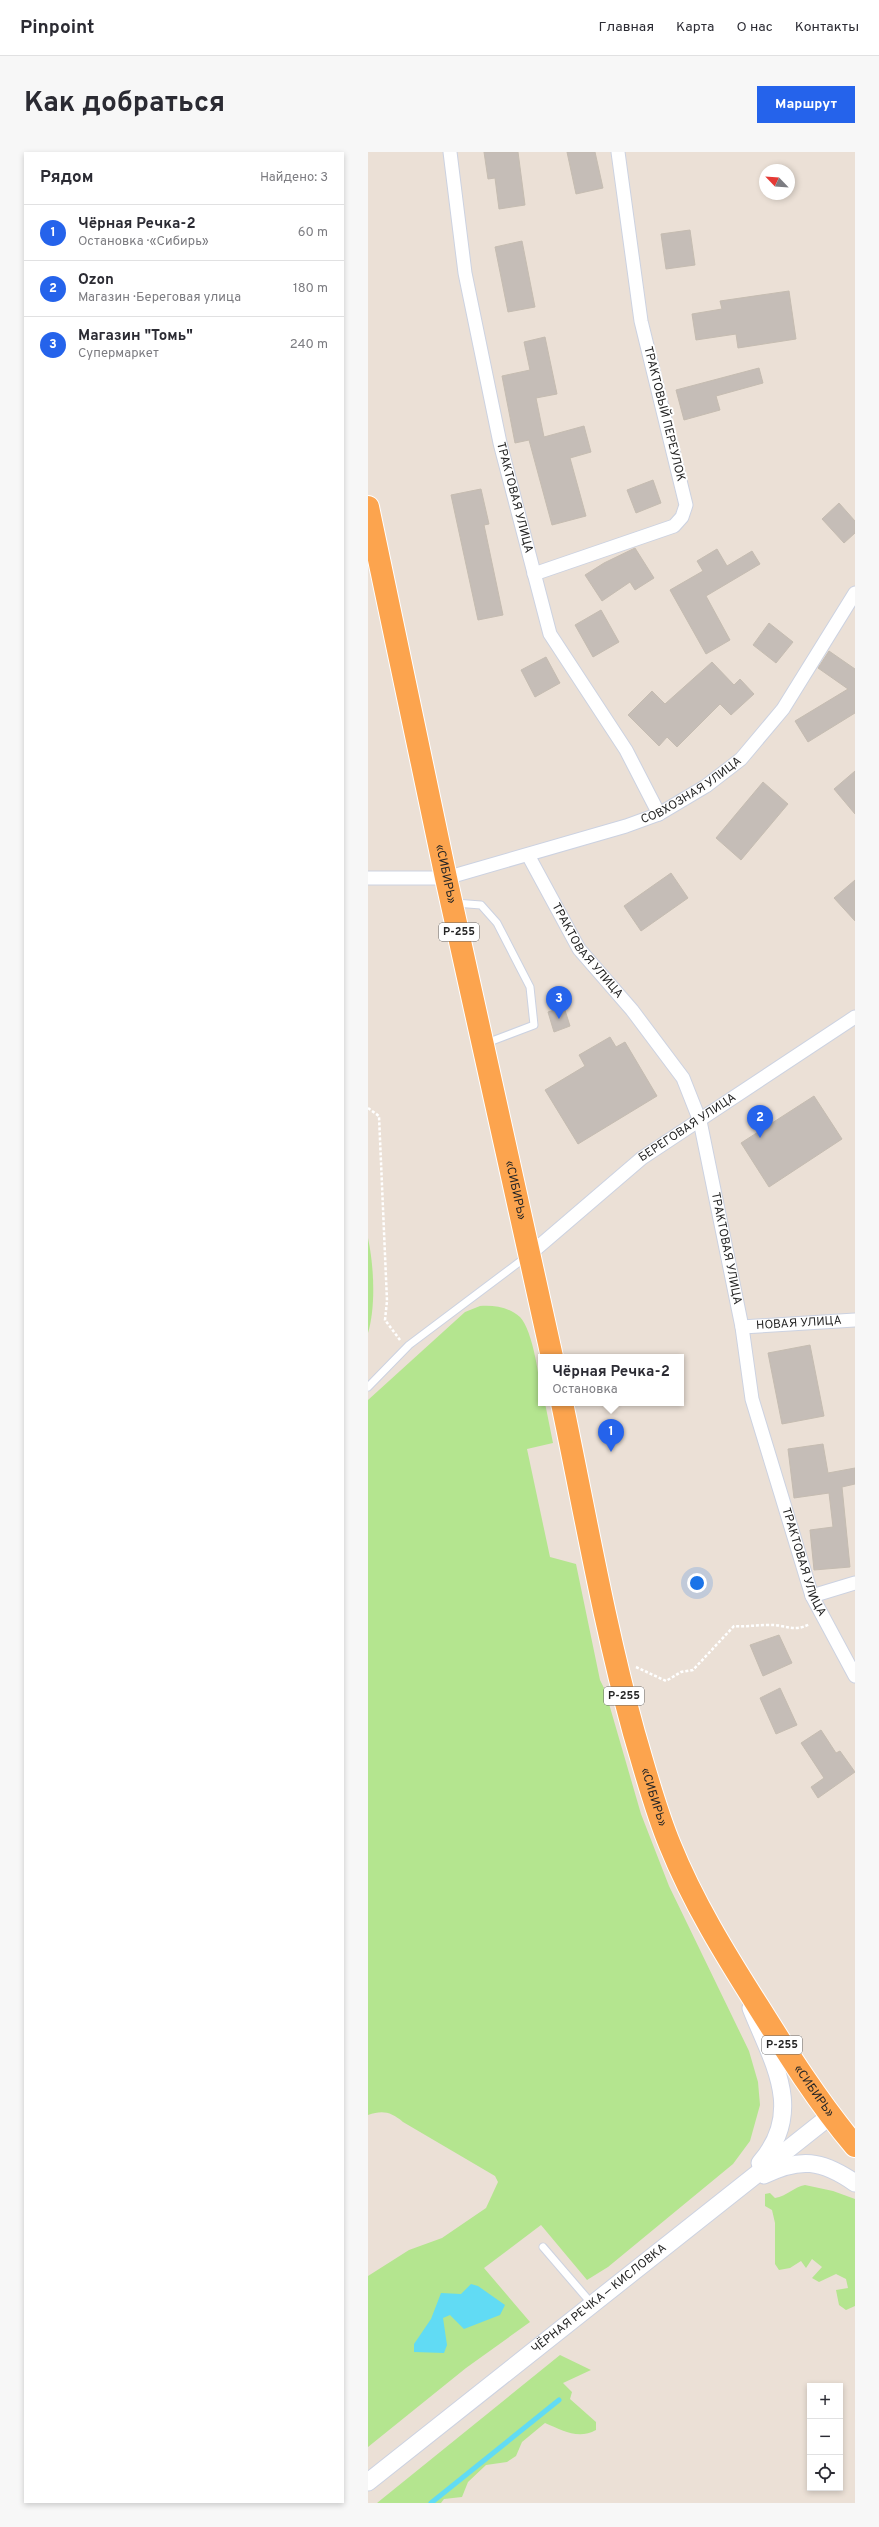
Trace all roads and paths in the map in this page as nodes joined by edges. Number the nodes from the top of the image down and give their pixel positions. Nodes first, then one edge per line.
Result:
1 (450, 152) edge
2 (618, 152) edge
3 (368, 507) edge
4 (534, 574) junction
5 (855, 593) edge
6 (659, 814) junction
7 (528, 855) junction
8 (368, 878) edge
9 (446, 878) junction
10 (452, 903) junction
11 (855, 1017) edge
12 (484, 1044) junction
13 (368, 1108) edge
14 (700, 1121) junction
15 (530, 1254) junction
16 (855, 1320) edge
17 (742, 1327) junction
18 (409, 1345) junction
19 (551, 1354) edge
20 (368, 1388) edge
21 (563, 1406) edge
22 (855, 1582) edge
23 (812, 1596) junction
24 (824, 1617) junction
25 (615, 1658) junction
26 (855, 1676) edge
27 (737, 1973) junction
28 (830, 2116) junction
29 (855, 2146) edge
30 (855, 2183) edge
31 (739, 2187) junction
32 (543, 2247) dead end
33 (592, 2304) junction
34 (368, 2482) edge

1 - 4 street, ТРАКТОВАЯ УЛИЦА
2 - 4 street, ТРАКТОВЫЙ ПЕРЕУЛОК
3 - 9 highway, «СИБИРЬ» / Р-255
4 - 6 street, ТРАКТОВАЯ УЛИЦА
5 - 6 street, СОВХОЗНАЯ УЛИЦА
6 - 7 street, СОВХОЗНАЯ УЛИЦА
7 - 9 street, СОВХОЗНАЯ УЛИЦА
7 - 14 street, ТРАКТОВАЯ УЛИЦА
8 - 9 street, СОВХОЗНАЯ УЛИЦА
9 - 10 highway, «СИБИРЬ» / Р-255
10 - 12 highway, «СИБИРЬ» / Р-255
10 - 12 lane
11 - 14 street, БЕРЕГОВАЯ УЛИЦА
12 - 15 highway, «СИБИРЬ» / Р-255
13 - 18 path
14 - 15 street, БЕРЕГОВАЯ УЛИЦА
14 - 17 street, ТРАКТОВАЯ УЛИЦА
15 - 18 lane
15 - 19 highway, «СИБИРЬ» / Р-255
16 - 17 street, НОВАЯ УЛИЦА
17 - 23 street, ТРАКТОВАЯ УЛИЦА
18 - 20 lane
21 - 25 highway, «СИБИРЬ» / Р-255
22 - 23 street
23 - 24 street, ТРАКТОВАЯ УЛИЦА
24 - 25 path
24 - 26 street, ТРАКТОВАЯ УЛИЦА
25 - 27 highway, «СИБИРЬ» / Р-255
27 - 28 highway, «СИБИРЬ» / Р-255
27 - 31 street
28 - 29 highway, «СИБИРЬ» / Р-255
28 - 31 street, ЧЁРНАЯ РЕЧКА — КИСЛОВКА
30 - 31 street
31 - 33 street, ЧЁРНАЯ РЕЧКА — КИСЛОВКА
32 - 33 lane
33 - 34 street, ЧЁРНАЯ РЕЧКА — КИСЛОВКА

